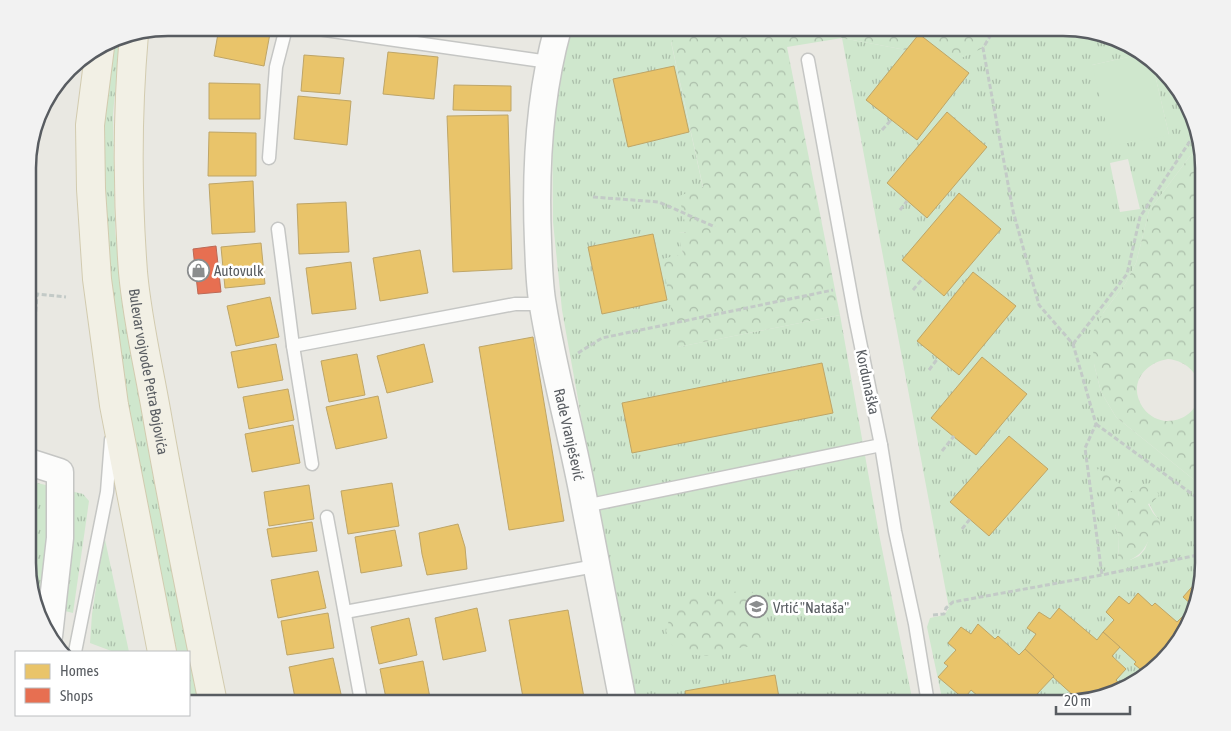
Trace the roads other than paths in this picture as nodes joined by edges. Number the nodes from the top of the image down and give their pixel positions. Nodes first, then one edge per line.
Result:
1 (284, 37) edge
2 (372, 37) edge
3 (556, 37) edge
4 (133, 41) edge
5 (99, 56) edge
6 (808, 60) dead end
7 (549, 62) junction
8 (269, 158) dead end
9 (278, 229) dead end
10 (543, 304) junction
11 (293, 346) junction
12 (114, 405) junction
13 (881, 445) junction
14 (36, 464) edge
15 (312, 464) dead end
16 (585, 506) junction
17 (327, 517) dead end
18 (595, 566) junction
19 (346, 612) junction
20 (51, 622) edge
21 (76, 651) edge
22 (162, 651) edge
23 (620, 694) edge
24 (926, 694) edge
25 (211, 695) edge
26 (360, 695) edge

1 - 8 lane
2 - 7 lane
3 - 7 street, Rade Vranješević
4 - 25 main road, Bulevar vojvode Petra Bojovića
5 - 12 main road
6 - 13 lane, Kordunaška
7 - 10 street, Rade Vranješević
9 - 11 lane
10 - 11 lane
10 - 16 street, Rade Vranješević
11 - 15 lane
12 - 21 lane
12 - 22 main road
13 - 16 lane
13 - 24 lane, Kordunaška
14 - 20 street
16 - 18 street, Rade Vranješević
17 - 19 lane
18 - 19 lane
18 - 23 street, Rade Vranješević
19 - 26 lane

